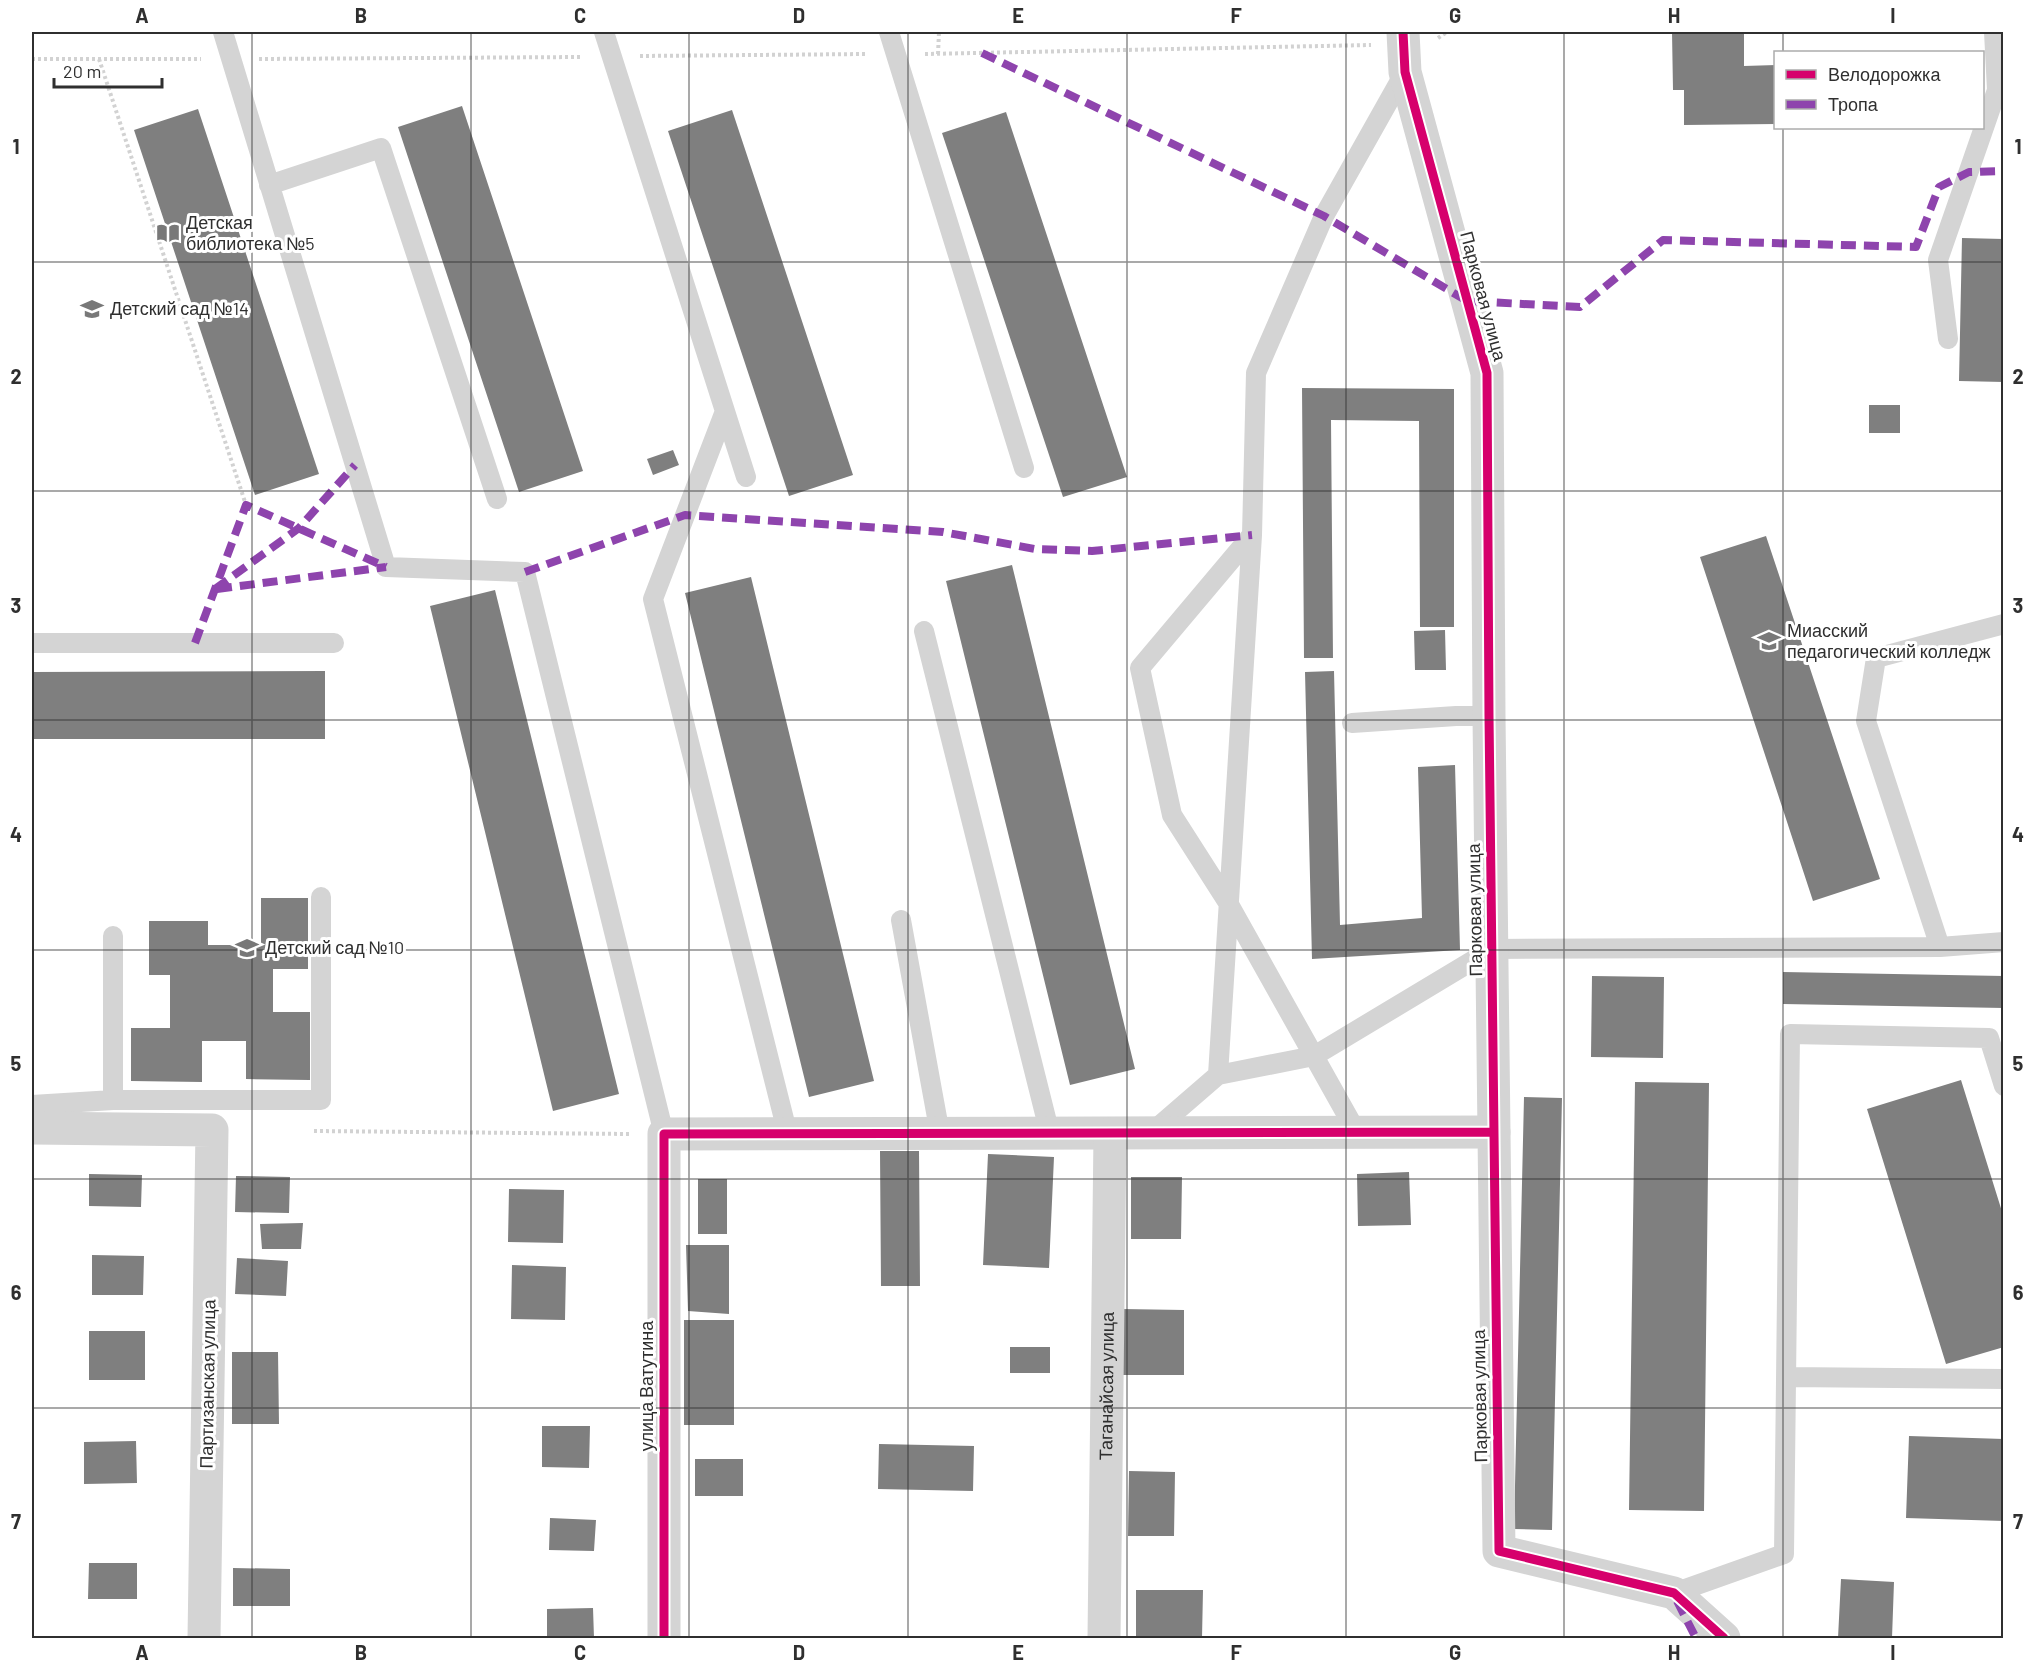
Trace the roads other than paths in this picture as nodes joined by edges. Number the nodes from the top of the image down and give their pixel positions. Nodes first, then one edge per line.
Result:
1 (223, 32) edge
2 (604, 32) edge
3 (889, 32) edge
4 (1994, 32) edge
5 (1404, 49) edge
6 (1984, 127) edge
7 (1983, 129) edge
8 (269, 185) junction
9 (1948, 339) dead end
10 (725, 411) junction
11 (1024, 468) dead end
12 (746, 477) dead end
13 (497, 499) dead end
14 (1252, 535) junction
15 (2004, 624) edge
16 (924, 632) dead end
17 (32, 644) edge
18 (334, 644) dead end
19 (1489, 716) junction
20 (1352, 723) dead end
21 (321, 897) dead end
22 (1227, 901) junction
23 (901, 920) dead end
24 (113, 936) dead end
25 (2004, 942) edge
26 (1940, 947) junction
27 (1492, 949) junction
28 (1314, 1056) junction
29 (1218, 1075) junction
30 (2004, 1086) edge
31 (113, 1100) junction
32 (32, 1105) edge
33 (32, 1128) edge
34 (1494, 1132) junction
35 (1357, 1133) junction
36 (664, 1134) junction
37 (940, 1134) junction
38 (1050, 1134) junction
39 (1110, 1134) junction
40 (1149, 1134) junction
41 (788, 1135) junction
42 (1787, 1377) junction
43 (2004, 1379) edge
44 (1674, 1593) junction
45 (204, 1638) edge
46 (664, 1638) edge
47 (1104, 1638) edge
48 (1724, 1638) edge

1 - 8 lane
2 - 10 lane
3 - 11 lane
4 - 6 lane
5 - 14 lane
5 - 19 street, Парковая улица
7 - 9 lane
8 - 13 lane
8 - 36 lane
10 - 12 lane
10 - 41 lane
14 - 22 lane
14 - 22 lane
15 - 26 lane
16 - 38 lane
17 - 18 lane
19 - 20 lane
19 - 27 street, Парковая улица
21 - 31 lane
22 - 28 lane
22 - 29 lane
23 - 37 lane
24 - 31 lane
25 - 26 lane
26 - 27 lane
27 - 28 lane
27 - 34 street, Парковая улица
28 - 29 lane
28 - 35 lane
29 - 40 lane
30 - 42 lane
31 - 32 lane
33 - 45 street, Партизанская улица
34 - 35 street
34 - 44 street, Парковая улица
35 - 40 street
36 - 41 street
36 - 46 street, улица Ватутина
37 - 38 street
37 - 41 street
38 - 39 street
39 - 40 street
39 - 47 street, Таганайсая улица
42 - 43 lane
42 - 44 lane
44 - 48 street, Парковая улица

